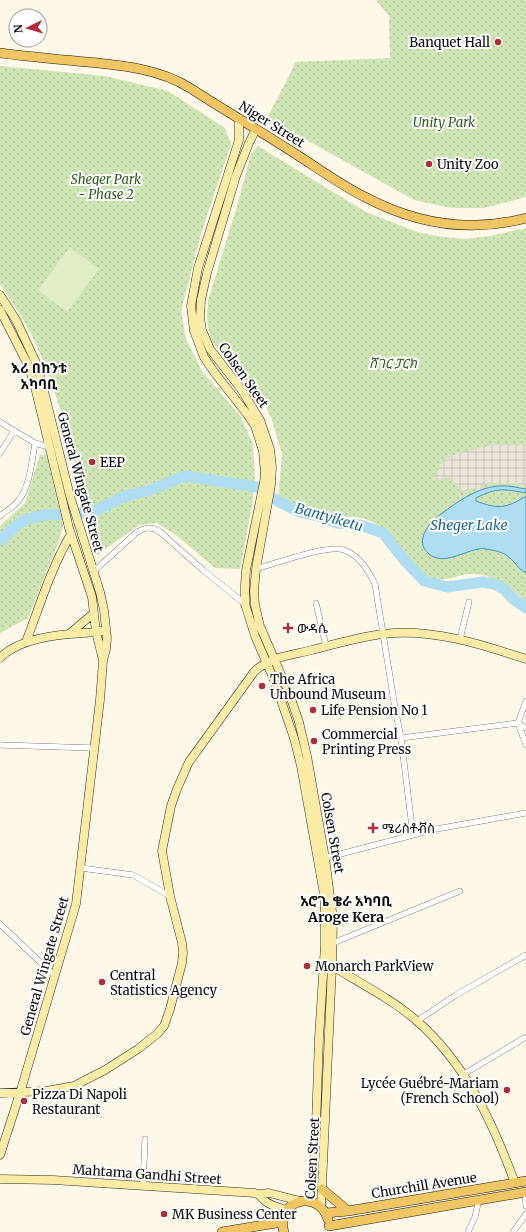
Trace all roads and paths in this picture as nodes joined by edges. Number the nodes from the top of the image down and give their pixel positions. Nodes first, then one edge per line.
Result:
1 (0, 53) edge
2 (239, 120) junction
3 (256, 129) junction
4 (526, 218) edge
5 (0, 294) edge
6 (0, 310) edge
7 (196, 319) junction
8 (0, 422) edge
9 (14, 431) junction
10 (35, 443) junction
11 (48, 447) junction
12 (0, 453) edge
13 (267, 484) junction
14 (66, 497) junction
15 (0, 516) edge
16 (265, 522) joint
17 (70, 531) junction
18 (256, 569) junction
19 (93, 572) junction
20 (470, 602) dead end
21 (316, 603) dead end
22 (245, 604) junction
23 (94, 613) junction
24 (106, 630) junction
25 (96, 632) junction
26 (69, 634) junction
27 (383, 634) junction
28 (460, 640) junction
29 (26, 642) junction
30 (326, 646) junction
31 (0, 658) edge
32 (526, 659) edge
33 (103, 661) junction
34 (270, 661) junction
35 (526, 701) edge
36 (518, 723) junction
37 (526, 728) edge
38 (401, 738) junction
39 (0, 745) edge
40 (526, 745) edge
41 (94, 748) junction
42 (526, 813) edge
43 (413, 835) junction
44 (325, 858) junction
45 (81, 868) junction
46 (460, 892) dead end
47 (327, 894) junction
48 (170, 896) junction
49 (0, 924) edge
50 (333, 943) junction
51 (526, 954) edge
52 (323, 964) junction
53 (332, 966) junction
54 (55, 976) junction
55 (417, 1021) junction
56 (526, 1037) edge
57 (464, 1074) junction
58 (0, 1093) edge
59 (20, 1093) junction
60 (145, 1139) dead end
61 (0, 1155) edge
62 (0, 1179) edge
63 (526, 1182) edge
64 (515, 1183) junction
65 (143, 1186) junction
66 (322, 1189) junction
67 (525, 1192) edge
68 (260, 1194) junction
69 (479, 1199) junction
70 (300, 1201) junction
71 (310, 1201) junction
72 (526, 1206) edge
73 (287, 1210) junction
74 (324, 1210) junction
75 (348, 1211) junction
76 (526, 1214) edge
77 (282, 1222) junction
78 (328, 1229) edge
79 (222, 1232) edge
80 (284, 1232) edge
81 (468, 1232) edge
82 (513, 1232) edge

1 - 2 main road, Niger Street
2 - 3 main road, Niger Street
2 - 7 main road
3 - 4 main road, Niger Street
3 - 7 main road, Colsen Steet
5 - 14 main road, General Wingate Street
6 - 11 main road, General Wingate Street
7 - 13 main road, Colsen Steet
8 - 9 street
9 - 10 street
9 - 12 street
10 - 11 street
10 - 15 street
11 - 14 main road, General Wingate Street
13 - 16 main road, Colsen Steet
13 - 22 main road
14 - 17 main road, General Wingate Street
14 - 19 main road, General Wingate Street
16 - 18 main road, Colsen Street
17 - 23 main road, General Wingate Street
17 - 29 main road
18 - 27 street
18 - 34 main road, Colsen Street
19 - 22 street
19 - 24 main road, General Wingate Street
20 - 28 street
21 - 30 street
22 - 34 main road
23 - 25 main road, General Wingate Street
23 - 26 main road
24 - 25 main road
24 - 33 main road, General Wingate Street
25 - 26 main road
25 - 33 main road, General Wingate Street
26 - 29 main road
27 - 28 main road
27 - 30 main road
27 - 38 street
28 - 32 main road
29 - 31 main road
30 - 34 main road
33 - 41 main road, General Wingate Street
34 - 44 main road, Colsen Street
34 - 47 main road
34 - 48 main road
35 - 36 street
36 - 37 street
36 - 38 street
36 - 40 street
38 - 43 street
39 - 41 street
41 - 45 main road, General Wingate Street
42 - 43 street
43 - 44 street
44 - 47 main road, Colsen Street
45 - 48 street
45 - 54 main road, General Wingate Street
46 - 50 street
47 - 50 main road, Colsen Street
47 - 52 main road
48 - 59 main road
49 - 54 street
50 - 53 main road, Colsen Street
51 - 55 street
52 - 53 main road
52 - 71 main road
53 - 55 main road
53 - 66 main road, Colsen Street
54 - 59 main road, General Wingate Street
55 - 57 main road
56 - 57 street
57 - 64 main road
58 - 59 main road
59 - 61 main road, General Wingate Street
60 - 65 street
62 - 65 main road, Mahtama Gandhi Street
63 - 64 main road, Churchill Avenue
64 - 75 main road, Churchill Avenue
65 - 68 main road, Mahtama Gandhi Street
66 - 74 main road, Colsen Street
66 - 75 main road
67 - 69 main road, Churchill Avenue
67 - 72 street
68 - 70 main road, Mahtama Gandhi Street
68 - 73 main road
69 - 78 main road, Churchill Avenue
69 - 81 street
70 - 71 main road
70 - 73 main road
71 - 74 main road
73 - 77 main road
74 - 75 main road, Churchill Avenue
74 - 78 main road
76 - 82 street
77 - 79 main road
77 - 80 main road

